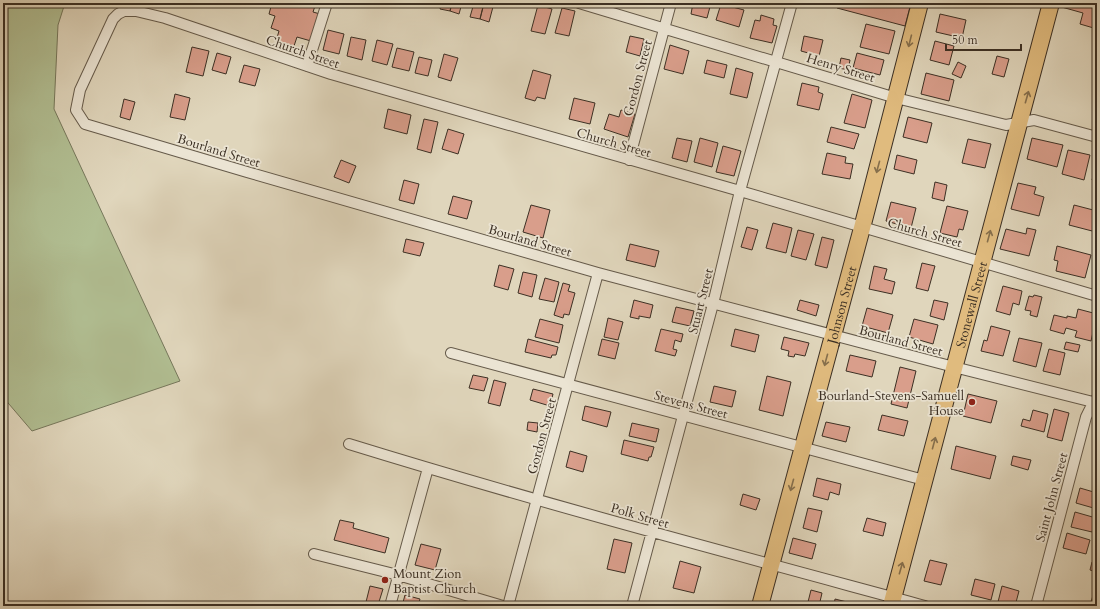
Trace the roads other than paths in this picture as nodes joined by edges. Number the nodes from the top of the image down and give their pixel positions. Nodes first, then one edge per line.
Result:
1 (328, 3) edge
2 (579, 3) edge
3 (671, 3) edge
4 (792, 3) edge
5 (920, 3) edge
6 (1051, 3) edge
7 (124, 11) joint
8 (664, 28) junction
9 (776, 61) junction
10 (307, 66) junction
11 (896, 98) junction
12 (1019, 122) junction
13 (1097, 137) edge
14 (629, 160) junction
15 (740, 191) junction
16 (862, 228) junction
17 (982, 263) junction
18 (598, 273) junction
19 (1097, 294) edge
20 (713, 304) junction
21 (833, 335) junction
22 (451, 353) dead end
23 (954, 367) junction
24 (568, 385) junction
25 (1096, 401) edge
26 (683, 415) junction
27 (349, 444) dead end
28 (802, 447) junction
29 (428, 468) junction
30 (924, 480) junction
31 (537, 499) junction
32 (652, 532) junction
33 (314, 554) dead end
34 (771, 564) junction
35 (398, 575) junction
36 (892, 602) edge
37 (390, 606) edge
38 (503, 606) edge
39 (508, 606) edge
40 (632, 606) edge
41 (760, 606) edge
42 (925, 606) edge
43 (1036, 606) edge

1 - 10 street
2 - 8 street, Henry Street
3 - 8 street, Gordon Street
4 - 9 street, Stuart Street
5 -> 11 main road, Johnson Street
12 -> 6 main road, Stonewall Street
7 - 10 street, Church Street
7 - 18 street, Bourland Street
8 - 9 street, Henry Street
8 - 14 street, Gordon Street
9 - 11 street, Henry Street
9 - 15 street, Stuart Street
10 - 14 street, Church Street
11 - 12 street, Henry Street
11 -> 16 main road, Johnson Street
12 - 13 street, Henry Street
17 -> 12 main road, Stonewall Street
14 - 15 street, Church Street
15 - 16 street, Church Street
15 - 20 street, Stuart Street
16 - 17 street, Church Street
16 - 21 main road, Johnson Street
17 - 19 street, Church Street
17 - 23 main road, Stonewall Street
18 - 20 street, Bourland Street
18 - 24 street, Gordon Street
20 - 21 street, Bourland Street
20 - 26 street, Stuart Street
21 - 23 street, Bourland Street
21 -> 28 main road, Johnson Street
22 - 24 street, Stevens Street
23 - 25 street, Bourland Street
30 -> 23 main road, Stonewall Street
24 - 26 street, Stevens Street
24 - 31 street, Gordon Street
25 - 43 street, Saint John Street
26 - 28 street, Stevens Street
26 - 32 street, Stuart Street
27 - 29 street, Polk Street
28 - 30 street, Stevens Street
28 -> 34 main road, Johnson Street
29 - 31 street, Polk Street
29 - 35 street
36 -> 30 main road, Stonewall Street
31 - 32 street, Polk Street
31 - 39 street, Gordon Street
32 - 34 street, Polk Street
32 - 40 street, Stuart Street
33 - 35 street
34 - 36 street, Polk Street
34 - 41 main road, Johnson Street
35 - 37 street
35 - 38 street
36 - 42 street, Polk Street

